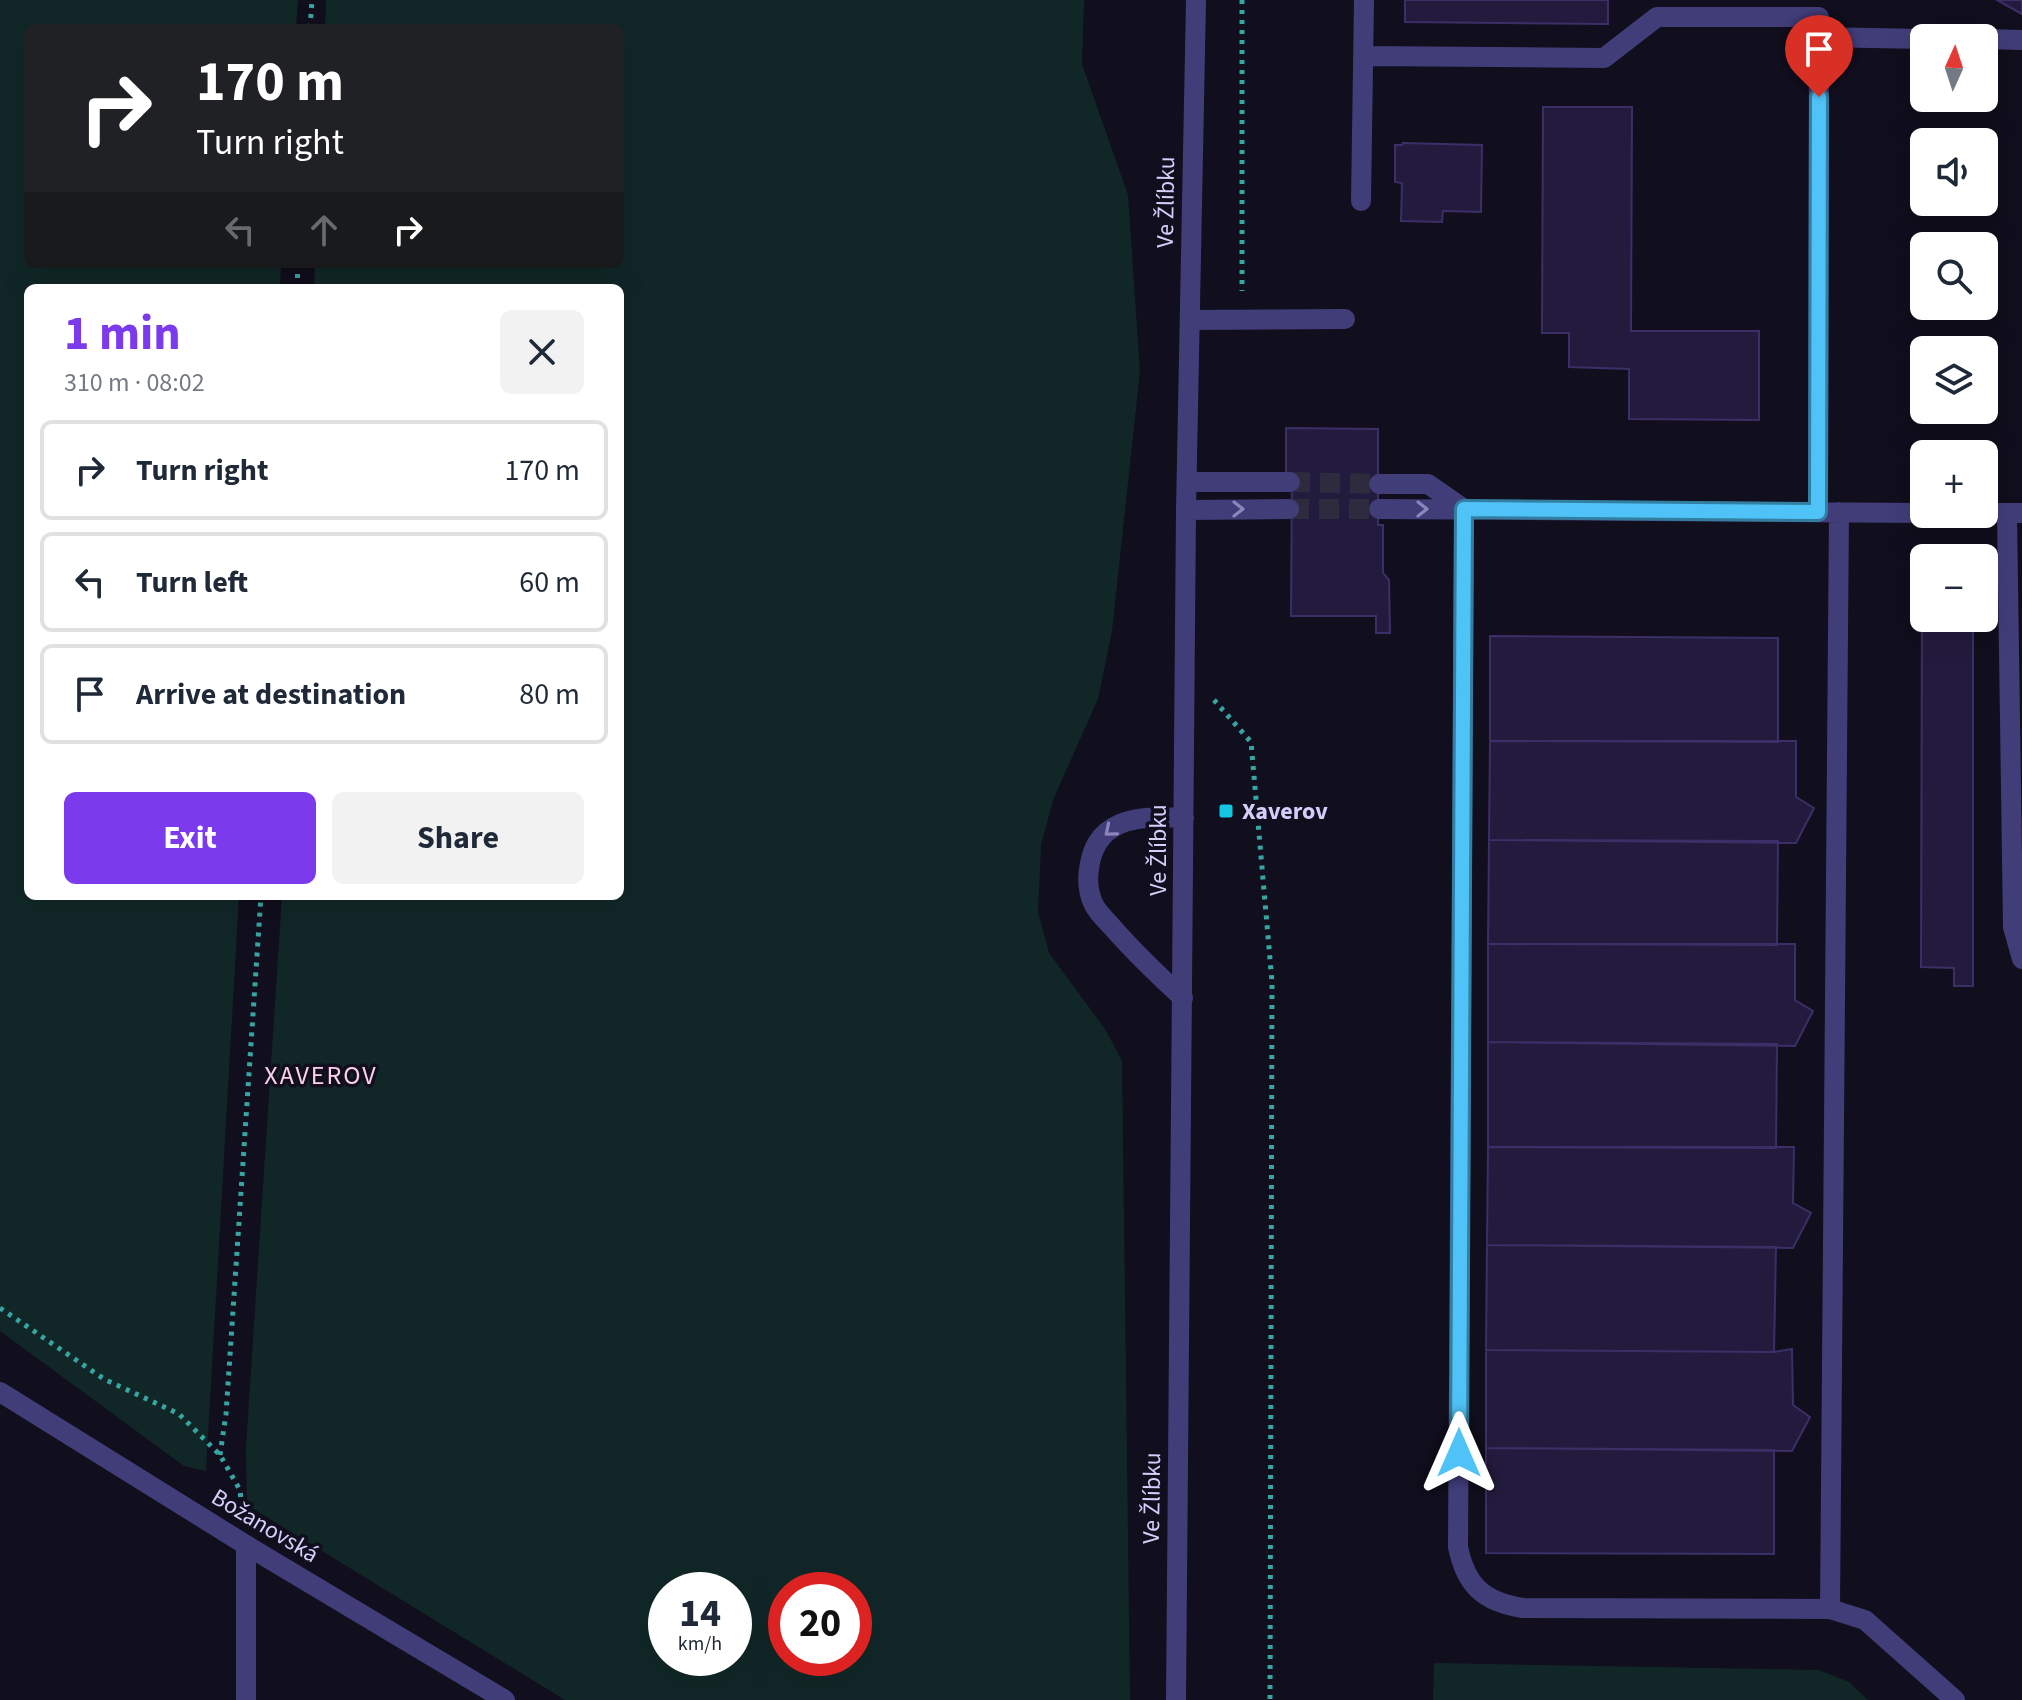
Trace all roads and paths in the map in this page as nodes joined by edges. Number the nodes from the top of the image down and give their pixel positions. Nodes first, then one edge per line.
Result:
1 (312, 0) edge
2 (1196, 0) edge
3 (1242, 0) edge
4 (1364, 0) edge
5 (1819, 18) edge
6 (310, 24) edge
7 (1910, 36) edge
8 (1998, 39) edge
9 (2022, 40) edge
10 (1364, 56) junction
11 (1361, 201) dead end
12 (1345, 319) dead end
13 (1190, 320) junction
14 (1243, 320) junction
15 (1187, 482) junction
16 (1290, 482) tunnel mouth
17 (1379, 484) tunnel mouth
18 (1289, 509) tunnel mouth
19 (1379, 509) tunnel mouth
20 (1464, 509) junction
21 (1186, 510) junction
22 (1818, 512) junction
23 (1839, 512) junction
24 (1910, 513) edge
25 (2015, 513) edge
26 (1185, 668) junction
27 (1184, 818) junction
28 (261, 900) edge
29 (2022, 959) edge
30 (1183, 998) junction
31 (0, 1308) edge
32 (0, 1392) edge
33 (220, 1455) junction
34 (246, 1545) junction
35 (1830, 1609) junction
36 (246, 1700) edge
37 (505, 1700) edge
38 (1176, 1700) edge
39 (1270, 1700) edge
40 (1955, 1700) edge

1 - 6 path
2 - 13 street, Ve Žlíbku
3 - 14 path
4 - 10 street
5 - 7 street
5 - 10 street
5 - 22 street
8 - 9 street
10 - 11 street
12 - 14 street
13 - 14 street
13 - 15 street, Ve Žlíbku
15 - 16 street
15 - 21 street, Ve Žlíbku
17 - 20 street
21 -> 18 street
19 -> 20 street
20 - 22 street
20 - 35 street
21 - 26 street, Ve Žlíbku
22 - 23 street
23 - 24 street
23 - 35 street
25 - 29 street
26 - 27 street, Ve Žlíbku
26 - 39 path
27 - 30 street, Ve Žlíbku
27 -> 30 street
28 - 33 path
30 - 38 street, Ve Žlíbku
31 - 33 path
32 - 34 street, Božanovská
33 - 34 path
34 - 36 street
34 - 37 street, Božanovská
35 - 40 street

